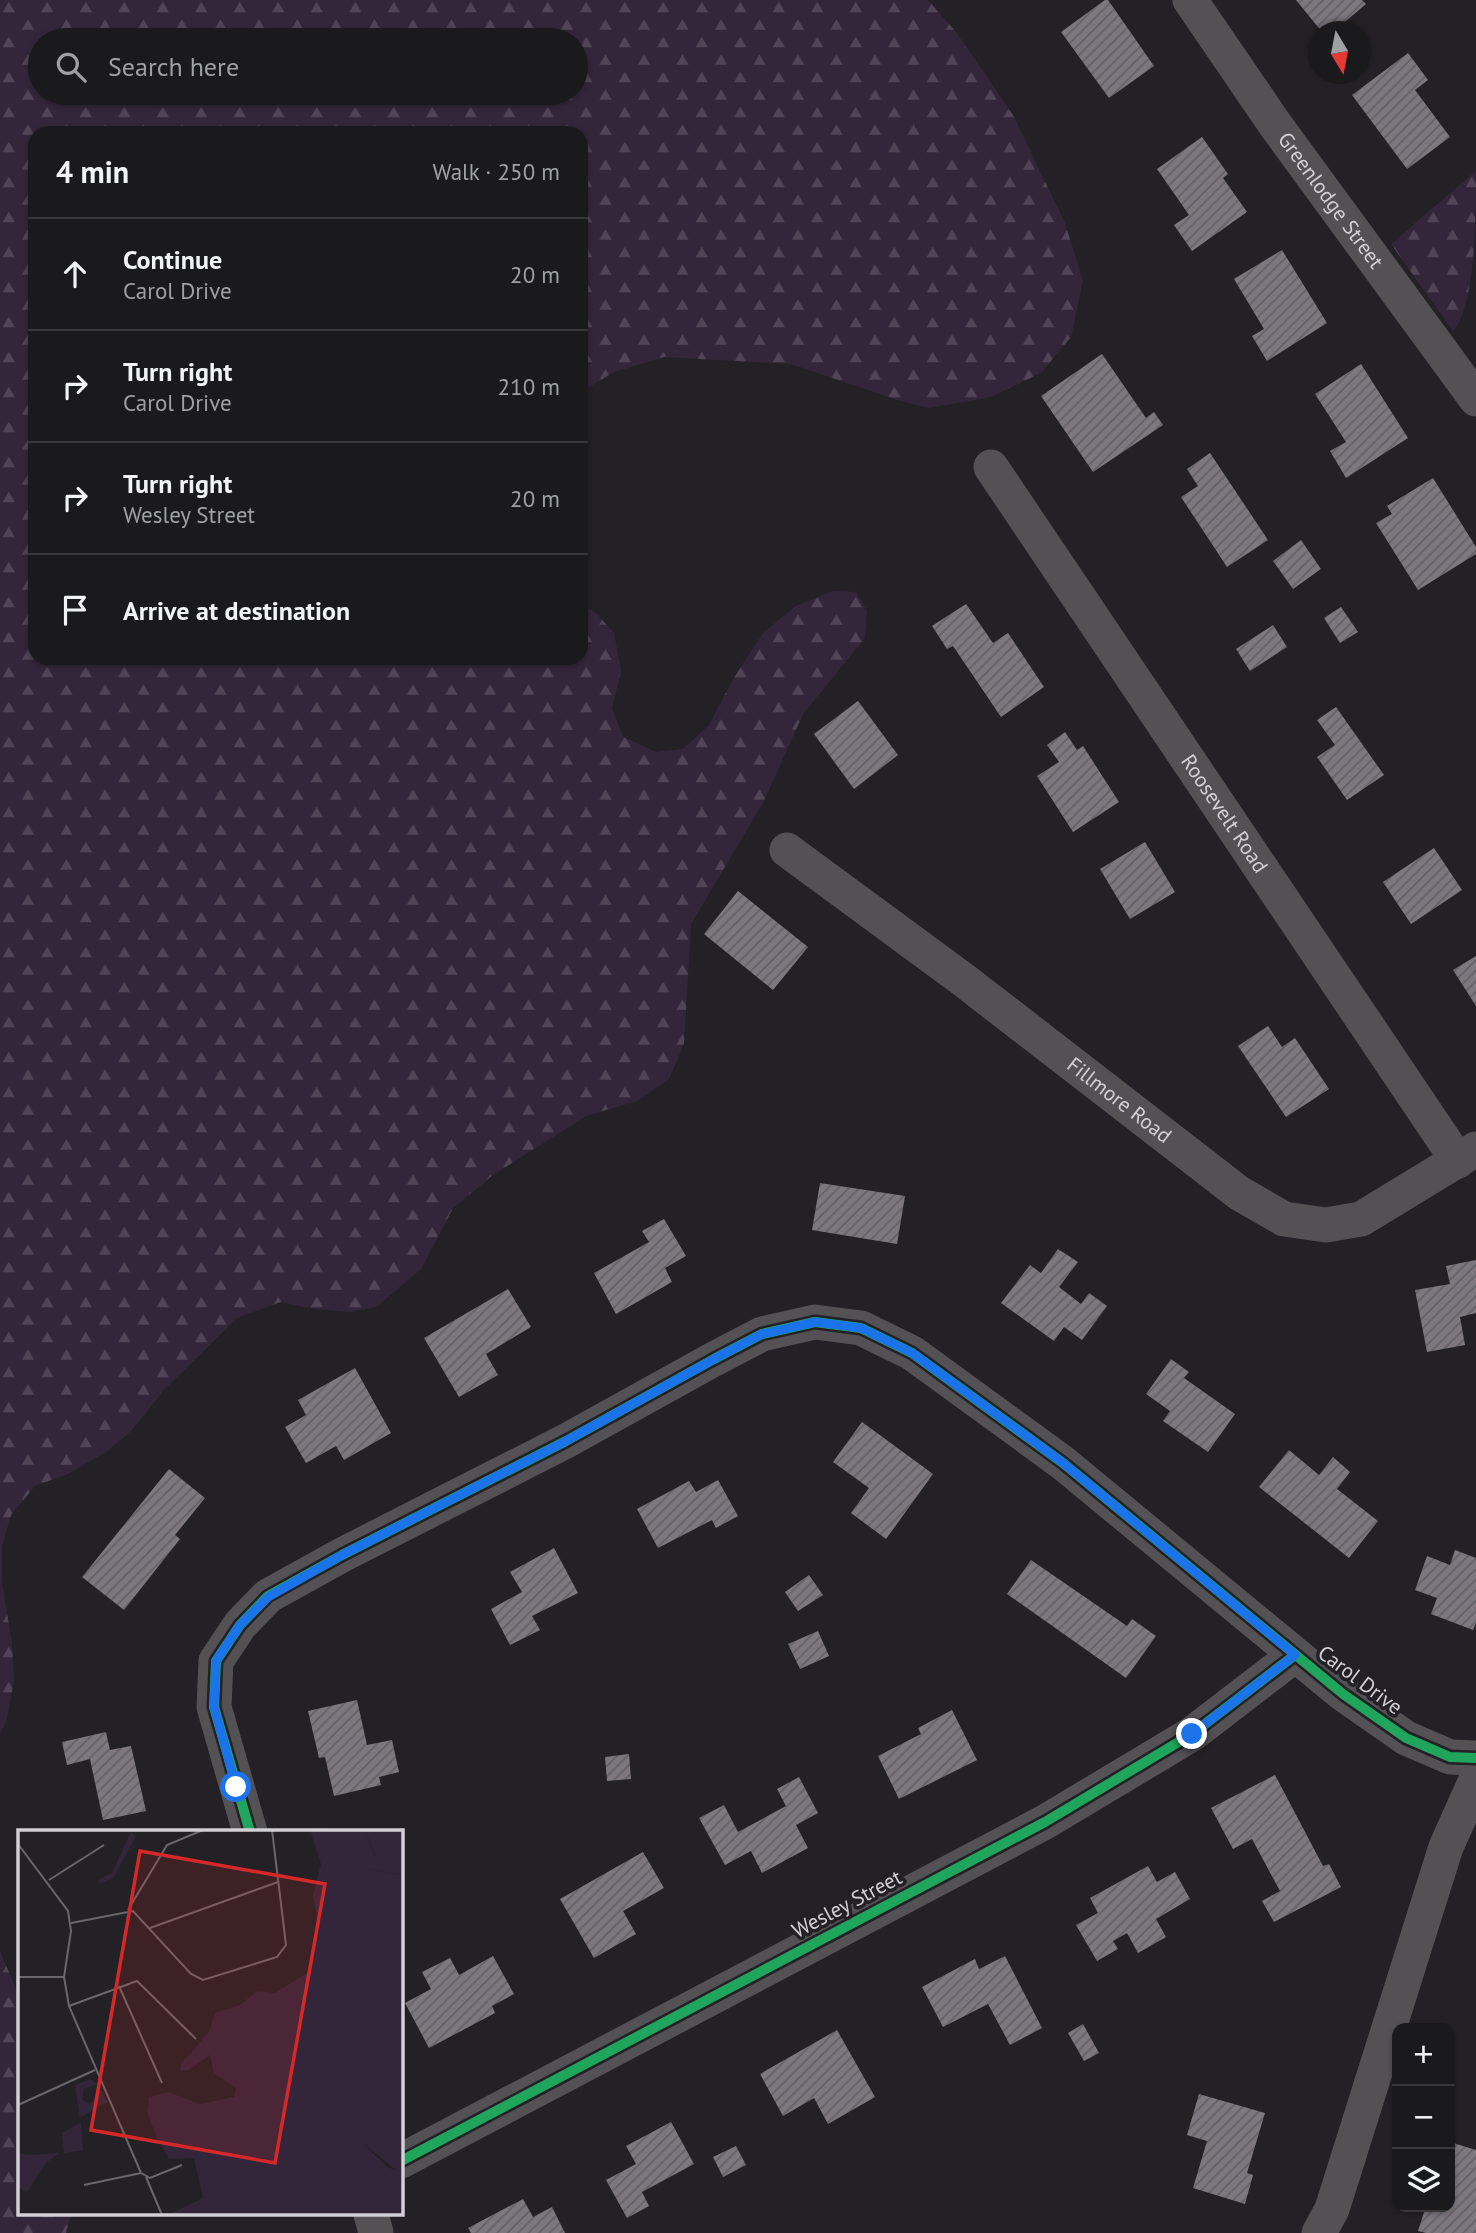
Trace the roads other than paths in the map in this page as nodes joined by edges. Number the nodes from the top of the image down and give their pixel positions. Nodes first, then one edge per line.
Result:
1 (1190, 0) edge
2 (1476, 399) edge
3 (991, 467) dead end
4 (787, 850) dead end
5 (1467, 1155) edge
6 (1295, 1655) junction
7 (1476, 1758) edge
8 (1476, 1780) edge
9 (249, 1830) edge
10 (402, 2160) edge
11 (372, 2216) edge
12 (376, 2233) edge
13 (1319, 2233) edge

1 - 2 street, Greenlodge Street
3 - 5 street, Roosevelt Road
4 - 5 street, Fillmore Road
6 - 7 street, Carol Drive
6 - 9 street, Carol Drive
6 - 10 street, Wesley Street
8 - 13 street
11 - 12 street

